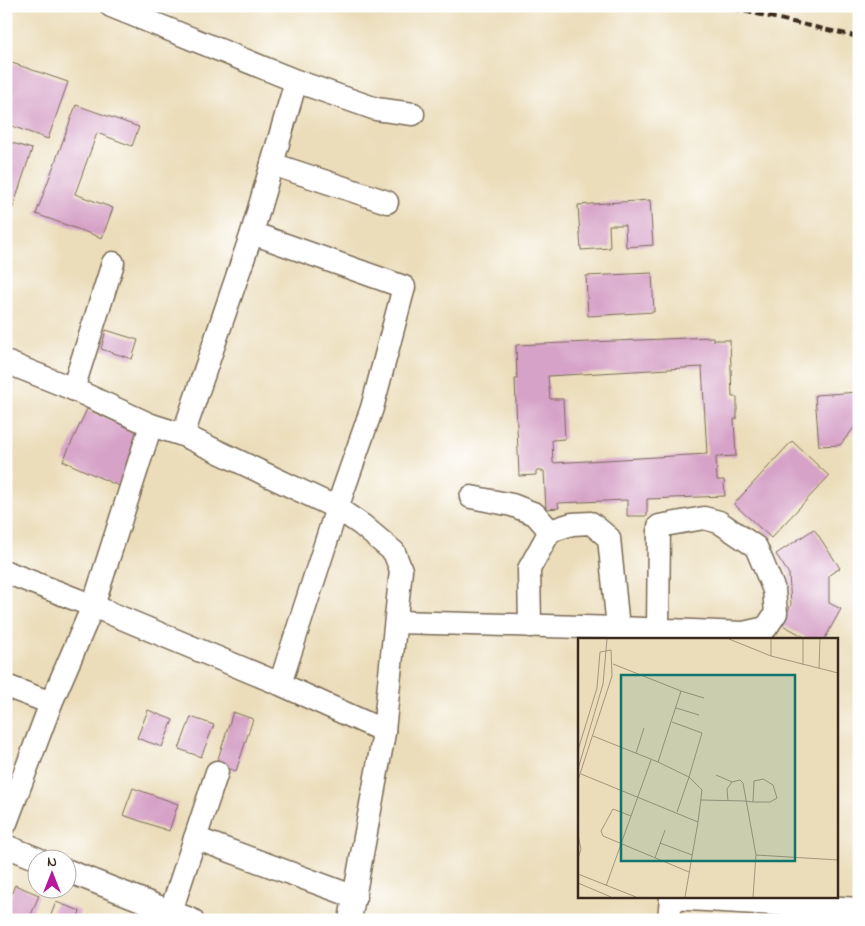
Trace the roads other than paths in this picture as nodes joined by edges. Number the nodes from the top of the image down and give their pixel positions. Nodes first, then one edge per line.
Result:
1 (112, 6) edge
2 (296, 82) junction
3 (413, 114) dead end
4 (272, 164) junction
5 (387, 202) dead end
6 (252, 233) junction
7 (113, 263) dead end
8 (6, 362) edge
9 (73, 388) junction
10 (151, 425) junction
11 (183, 435) junction
12 (471, 497) dead end
13 (337, 508) junction
14 (550, 531) junction
15 (6, 572) edge
16 (93, 606) junction
17 (396, 622) junction
18 (530, 626) junction
19 (658, 630) junction
20 (620, 634) edge
21 (280, 684) junction
22 (6, 686) edge
23 (51, 703) junction
24 (384, 730) junction
25 (217, 772) dead end
26 (6, 823) edge
27 (195, 838) junction
28 (6, 846) edge
29 (28, 855) edge
30 (78, 874) edge
31 (355, 896) junction
32 (671, 898) edge
33 (687, 898) edge
34 (859, 909) edge
35 (170, 911) junction
36 (192, 920) edge
37 (350, 920) edge
38 (669, 920) edge

1 - 2 street
2 - 3 street
2 - 4 street
4 - 5 street
4 - 6 street
6 - 11 street
6 - 13 street
7 - 9 street
8 - 9 street
9 - 10 street
10 - 11 street
10 - 16 street
11 - 13 street
12 - 14 street
13 - 17 street
13 - 21 street
14 - 18 street
14 - 20 street
15 - 16 street
16 - 21 street
16 - 23 street
17 - 18 street
17 - 24 street
18 - 20 street
19 - 19 street
19 - 20 street
21 - 24 street
22 - 23 street
23 - 26 street
24 - 31 street
25 - 27 street
27 - 31 street
27 - 35 street
28 - 29 street
30 - 35 street
31 - 37 street
32 - 38 street
33 - 34 street
35 - 36 street

